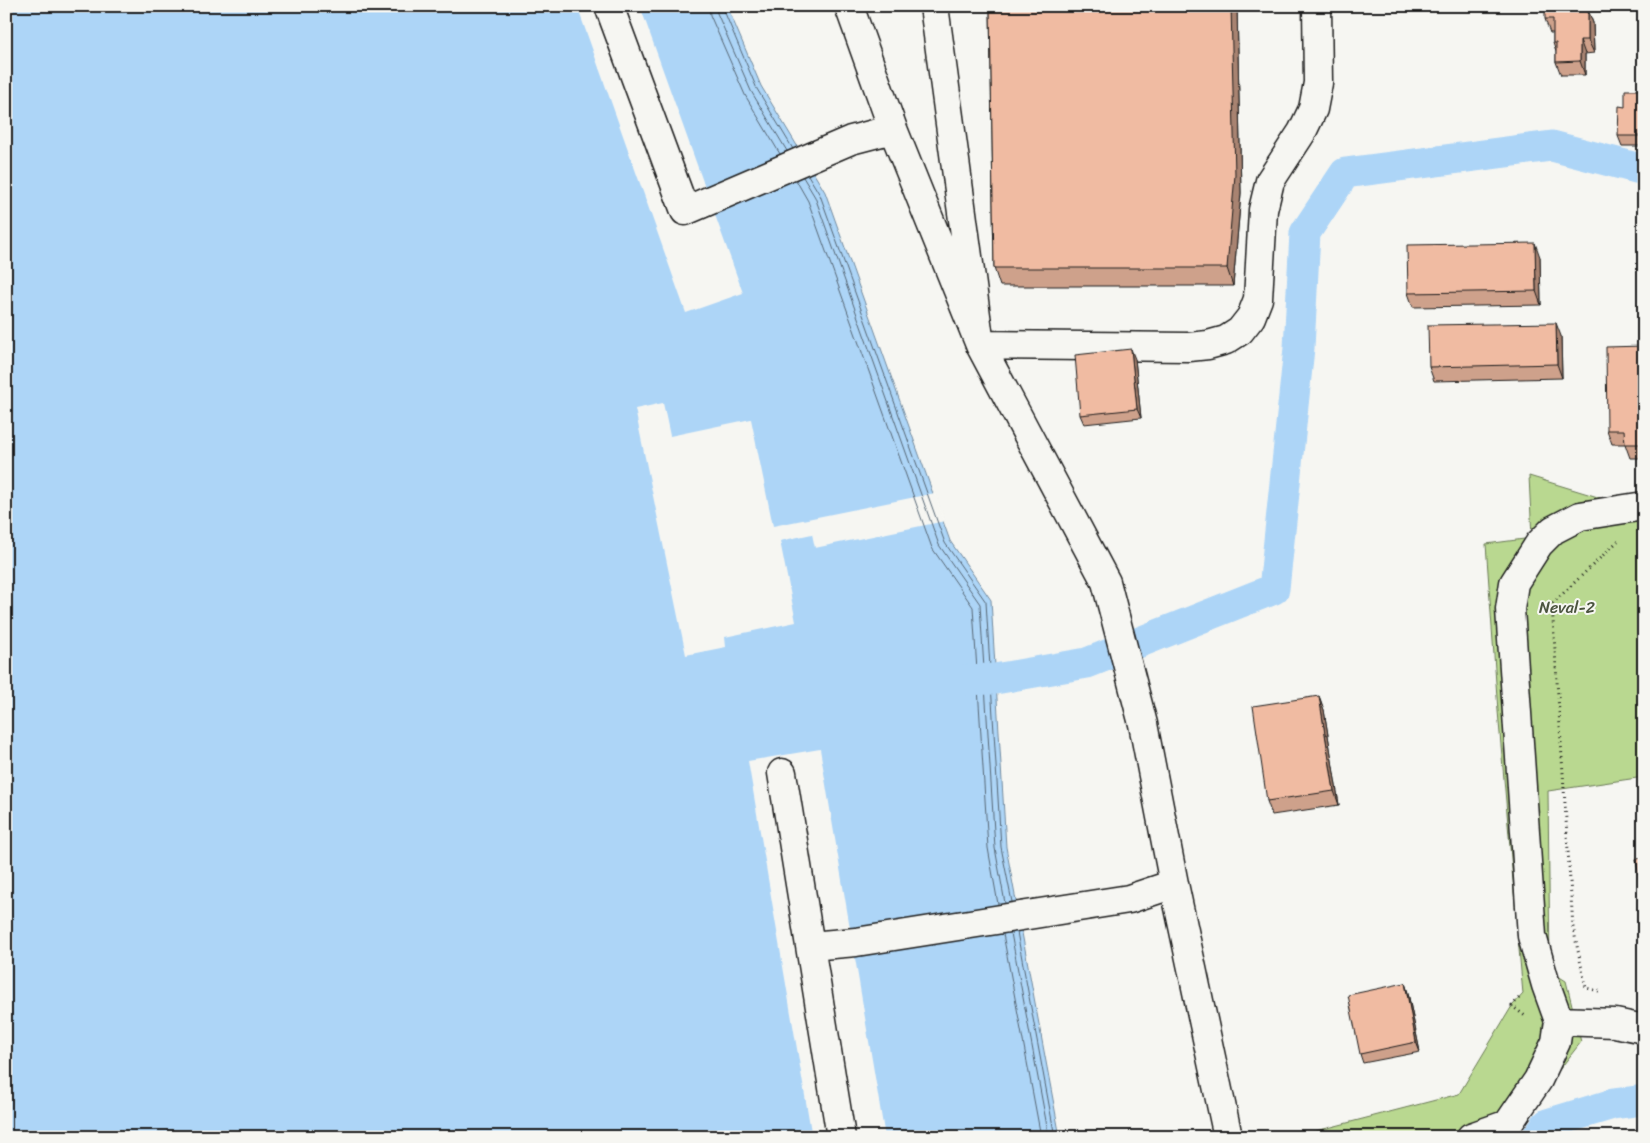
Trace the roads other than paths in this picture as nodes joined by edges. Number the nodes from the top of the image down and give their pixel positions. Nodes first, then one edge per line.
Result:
1 (609, 6) edge
2 (849, 6) edge
3 (934, 6) edge
4 (1317, 6) edge
5 (893, 130) junction
6 (980, 345) junction
7 (1644, 506) edge
8 (782, 773) dead end
9 (1174, 884) junction
10 (810, 946) junction
11 (1559, 1021) junction
12 (1644, 1029) edge
13 (841, 1137) edge
14 (1228, 1137) edge
15 (1472, 1137) edge

1 - 5 street
2 - 5 street
3 - 6 street
4 - 6 street
5 - 6 street
6 - 9 street
7 - 11 street
8 - 10 street
9 - 10 street
9 - 14 street
10 - 13 street
11 - 12 street
11 - 15 street

